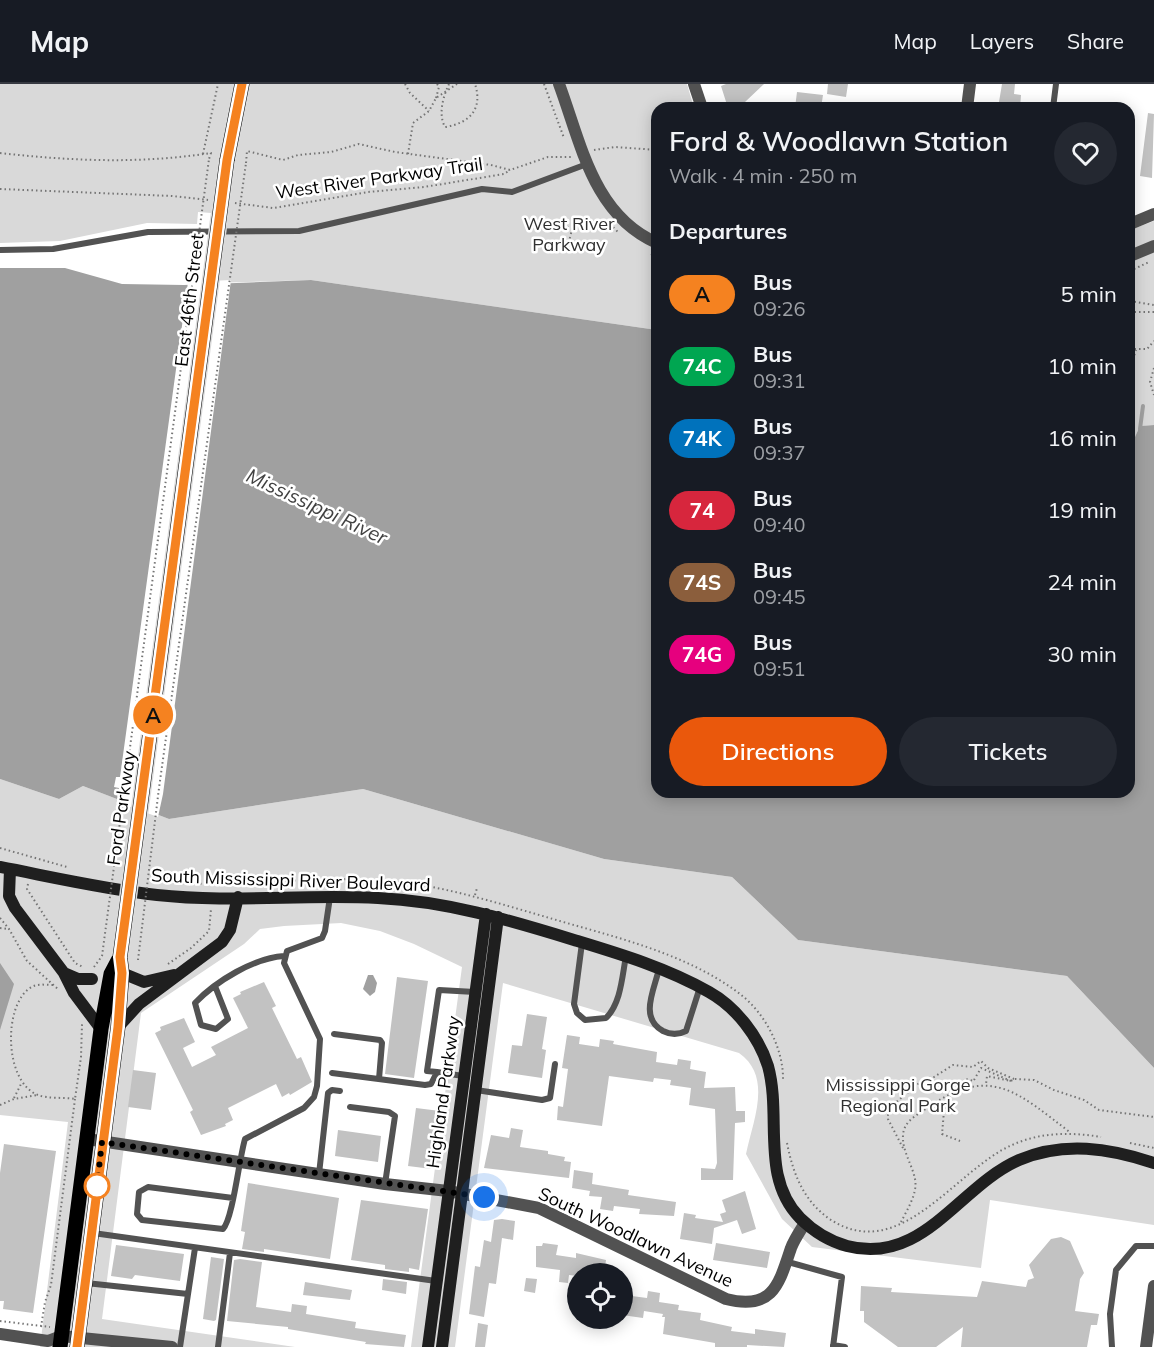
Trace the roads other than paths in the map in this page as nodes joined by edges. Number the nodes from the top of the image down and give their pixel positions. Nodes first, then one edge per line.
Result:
1 (242, 84) edge
2 (560, 84) edge
3 (694, 84) edge
4 (970, 84) edge
5 (1056, 84) edge
6 (700, 102) edge
7 (968, 102) edge
8 (1054, 102) edge
9 (587, 164) junction
10 (1154, 214) edge
11 (1135, 222) edge
12 (651, 240) edge
13 (1154, 246) edge
14 (0, 250) edge
15 (1135, 254) edge
16 (180, 522) joint
17 (5, 868) edge
18 (238, 897) junction
19 (330, 897) junction
20 (492, 915) junction
21 (582, 943) junction
22 (284, 956) junction
23 (626, 956) junction
24 (659, 969) junction
25 (64, 973) junction
26 (117, 974) junction
27 (178, 974) junction
28 (215, 986) junction
29 (700, 987) junction
30 (489, 990) junction
31 (475, 992) junction
32 (118, 1027) junction
33 (101, 1029) junction
34 (334, 1034) dead end
35 (555, 1064) dead end
36 (437, 1072) junction
37 (332, 1073) dead end
38 (464, 1076) junction
39 (379, 1079) junction
40 (477, 1084) junction
41 (340, 1091) dead end
42 (350, 1107) dead end
43 (87, 1139) junction
44 (102, 1142) junction
45 (238, 1162) junction
46 (1154, 1163) edge
47 (319, 1174) junction
48 (385, 1184) junction
49 (448, 1191) junction
50 (463, 1193) junction
51 (232, 1197) junction
52 (805, 1223) junction
53 (92, 1233) junction
54 (1154, 1246) edge
55 (195, 1248) junction
56 (230, 1253) junction
57 (788, 1262) junction
58 (436, 1281) junction
59 (85, 1283) junction
60 (1154, 1286) edge
61 (188, 1294) junction
62 (0, 1334) edge
63 (53, 1342) edge
64 (78, 1343) edge
65 (833, 1346) edge
66 (172, 1347) edge
67 (180, 1347) edge
68 (218, 1347) edge
69 (428, 1347) edge
70 (441, 1347) edge
71 (845, 1347) edge
72 (1112, 1347) edge
73 (1146, 1347) edge

1 - 16 main road, East 46th Street, bridge
2 - 9 street
3 - 6 street
4 - 7 street
5 - 8 lane
9 - 12 street
9 - 14 lane
10 - 11 street
13 - 15 street
16 - 26 main road, Ford Parkway, bridge
17 - 18 street, South Mississippi River Boulevard
17 - 25 street
18 - 19 street, South Mississippi River Boulevard
18 - 27 street
19 - 20 street, South Mississippi River Boulevard
19 - 22 lane
20 - 21 street, South Mississippi River Boulevard
20 - 30 street, Highland Parkway
20 - 31 street, Highland Parkway
21 - 23 street, South Mississippi River Boulevard
21 - 23 lane
22 - 28 lane
22 - 45 lane
23 - 24 street, South Mississippi River Boulevard
24 - 29 street, South Mississippi River Boulevard
24 - 29 lane
25 - 26 street
25 - 33 street
26 - 27 street
26 - 32 main road, Ford Parkway
26 - 33 main road, Ford Parkway
27 - 32 street
28 - 28 lane
29 - 52 street, South Mississippi River Boulevard
30 - 31 street
30 - 40 street, Highland Parkway
31 - 36 lane
31 - 38 street, Highland Parkway
32 - 44 main road, Ford Parkway
33 - 43 main road, Ford Parkway
34 - 39 lane
35 - 40 lane
36 - 38 lane
36 - 39 lane
37 - 39 lane
38 - 40 street
38 - 49 street, Highland Parkway
40 - 50 street, Highland Parkway
41 - 47 lane
42 - 48 lane
43 - 44 street, South Woodlawn Avenue
43 - 63 main road, Ford Parkway
44 - 45 street, South Woodlawn Avenue
44 - 53 main road, Ford Parkway
45 - 47 street, South Woodlawn Avenue
45 - 51 lane
46 - 52 street, South Mississippi River Boulevard
47 - 48 street, South Woodlawn Avenue
48 - 49 street, South Woodlawn Avenue
49 - 50 street, South Woodlawn Avenue
49 - 58 street, Highland Parkway
50 - 57 street, South Woodlawn Avenue
50 - 70 street, Highland Parkway
51 - 51 lane
52 - 57 street, South Woodlawn Avenue
53 - 55 lane
53 - 59 main road, Ford Parkway
54 - 72 lane
55 - 56 lane
55 - 61 lane
56 - 58 lane
56 - 68 lane
57 - 65 lane
58 - 69 street, Highland Parkway
59 - 61 lane
59 - 64 main road, Ford Parkway
60 - 73 street
61 - 67 lane
62 - 63 street
63 - 64 street
64 - 66 street
65 - 71 lane

